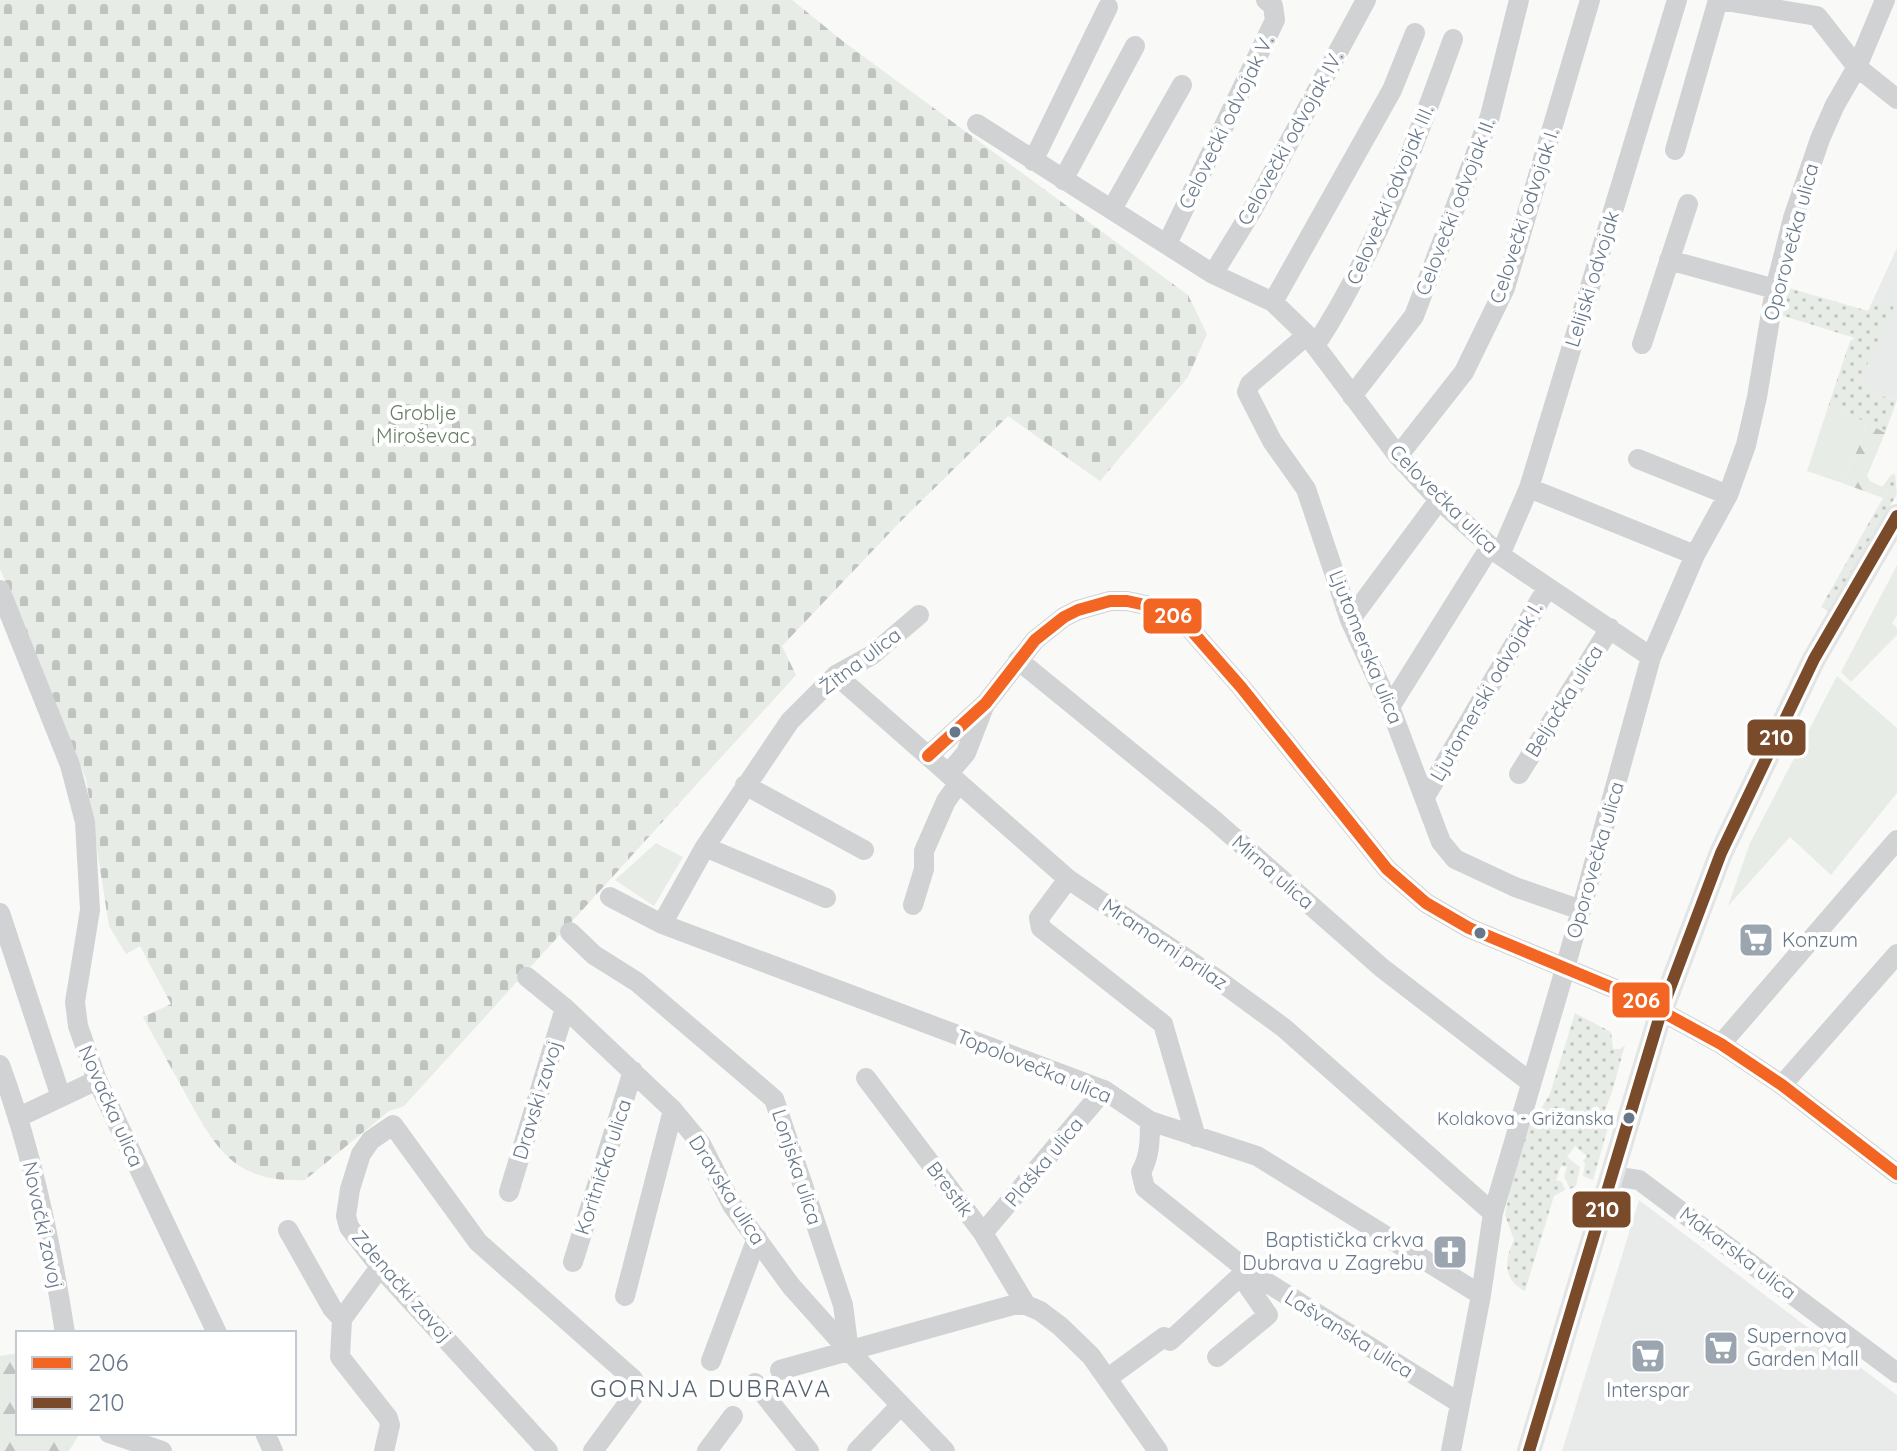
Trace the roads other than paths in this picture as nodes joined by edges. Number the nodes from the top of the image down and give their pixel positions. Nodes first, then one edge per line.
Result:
1 (1266, 0) edge
2 (1366, 0) edge
3 (1519, 0) edge
4 (1590, 0) edge
5 (1677, 0) edge
6 (1718, 0) edge
7 (1885, 0) edge
8 (1108, 7) dead end
9 (1815, 8) edge
10 (1415, 33) dead end
11 (1453, 39) dead end
12 (1135, 46) dead end
13 (1857, 67) junction
14 (1182, 85) dead end
15 (1897, 99) edge
16 (977, 124) dead end
17 (1675, 150) dead end
18 (1033, 161) junction
19 (1063, 180) junction
20 (1688, 204) dead end
21 (1112, 209) junction
22 (1167, 244) junction
23 (1669, 260) junction
24 (1213, 274) junction
25 (1775, 289) junction
26 (1273, 302) junction
27 (1311, 340) junction
28 (1642, 344) dead end
29 (1352, 396) junction
30 (1398, 456) junction
31 (1638, 459) dead end
32 (1529, 488) junction
33 (1728, 495) junction
34 (1439, 500) junction
35 (1897, 516) edge
36 (1495, 551) junction
37 (1695, 555) junction
38 (1547, 588) junction
39 (0, 590) edge
40 (919, 615) dead end
41 (1350, 620) junction
42 (1610, 628) junction
43 (1651, 657) junction
44 (1018, 660) junction
45 (836, 675) junction
46 (986, 703) junction
47 (1390, 707) junction
48 (928, 756) junction
49 (1519, 774) dead end
50 (953, 779) junction
51 (745, 785) junction
52 (1425, 797) junction
53 (1897, 840) edge
54 (705, 847) junction
55 (864, 850) dead end
56 (1068, 879) junction
57 (610, 897) dead end
58 (826, 898) dead end
59 (913, 905) dead end
60 (1581, 910) junction
61 (0, 913) edge
62 (662, 924) junction
63 (570, 932) dead end
64 (1897, 954) edge
65 (1565, 966) junction
66 (527, 977) dead end
67 (565, 1008) junction
68 (1661, 1012) junction
69 (1721, 1044) junction
70 (0, 1065) edge
71 (633, 1071) junction
72 (866, 1078) dead end
73 (97, 1080) junction
74 (1530, 1082) junction
75 (1782, 1085) junction
76 (1104, 1090) junction
77 (61, 1097) junction
78 (673, 1110) junction
79 (19, 1117) junction
80 (1150, 1121) junction
81 (1196, 1137) junction
82 (1893, 1163) edge
83 (1612, 1176) junction
84 (509, 1192) dead end
85 (1493, 1213) junction
86 (288, 1230) dead end
87 (983, 1233) junction
88 (757, 1238) junction
89 (573, 1262) dead end
90 (380, 1267) junction
91 (1244, 1273) junction
92 (1481, 1295) junction
93 (625, 1296) dead end
94 (1026, 1305) junction
95 (342, 1319) junction
96 (65, 1331) edge
97 (216, 1331) edge
98 (849, 1351) junction
99 (1217, 1357) dead end
100 (711, 1361) dead end
101 (780, 1370) dead end
102 (1897, 1373) edge
103 (1108, 1378) junction
104 (755, 1383) dead end
105 (1458, 1402) junction
106 (900, 1406) junction
107 (733, 1416) dead end
108 (113, 1435) edge
109 (136, 1448) edge
110 (162, 1451) edge
111 (384, 1451) edge
112 (548, 1451) edge
113 (593, 1451) edge
114 (707, 1451) edge
115 (809, 1451) edge
116 (857, 1451) edge
117 (945, 1451) edge
118 (1158, 1451) edge
119 (1451, 1451) edge
120 (1529, 1451) edge

1 - 22 street, Celovečki odvojak V.
2 - 24 street, Celovečki odvojak IV.
3 - 29 street, Celovečki odvojak II.
4 - 30 street, Celovečki odvojak I.
5 - 32 street, Lelijski odvojak
6 - 9 street
6 - 17 street
7 - 13 street, Oporovečka ulica
8 - 18 street
9 - 13 street
10 - 26 street
11 - 27 street, Celovečki odvojak III.
12 - 19 street
13 - 15 street
13 - 25 street, Oporovečka ulica
14 - 21 street
16 - 18 street, Celovečka ulica
18 - 19 street, Celovečka ulica
19 - 21 street, Celovečka ulica
20 - 23 street
21 - 22 street, Celovečka ulica
22 - 24 street, Celovečka ulica
23 - 25 street
23 - 28 street
24 - 26 street, Celovečka ulica
25 - 33 street, Oporovečka ulica
26 - 27 street, Celovečka ulica
27 - 29 street, Celovečka ulica
27 - 41 street, Ljutomerska ulica
29 - 30 street, Celovečka ulica
30 - 34 street, Celovečka ulica
31 - 33 street
32 - 36 street, Lelijski odvojak
32 - 37 street
33 - 37 street, Oporovečka ulica
34 - 36 street, Celovečka ulica
34 - 41 street
35 - 68 main road
36 - 38 street, Celovečka ulica
36 - 47 street, Lelijski odvojak
37 - 43 street, Oporovečka ulica
38 - 42 street, Celovečka ulica
38 - 52 street, Ljutomerski odvojak I.
39 - 73 street, Novačka ulica
40 - 45 street, Žitna ulica
41 - 47 street, Ljutomerska ulica
42 - 43 street, Celovečka ulica
42 - 49 street, Beljačka ulica
43 - 60 street, Oporovečka ulica
44 - 46 street
44 - 65 street
44 - 74 street, Mirna ulica
45 - 48 street, Mramorni prilaz
45 - 51 street, Žitna ulica
46 - 48 street
46 - 50 street
47 - 52 street, Ljutomerska ulica
48 - 50 street, Mramorni prilaz
50 - 56 street, Mramorni prilaz
50 - 59 street
51 - 54 street, Žitna ulica
51 - 55 street
52 - 60 street, Ljutomerska ulica
53 - 69 street
54 - 58 street
54 - 62 street, Žitna ulica
56 - 81 street
56 - 85 street, Mramorni prilaz
57 - 62 street, Topolovečka ulica
60 - 65 street, Oporovečka ulica
61 - 77 street
62 - 76 street, Topolovečka ulica
63 - 98 street, Lonjska ulica
64 - 75 street
65 - 68 street
65 - 74 street, Oporovečka ulica
66 - 67 street, Dravska ulica
67 - 71 street, Dravska ulica
67 - 84 street, Dravski zavoj
68 - 69 street
68 - 83 main road
69 - 75 street
70 - 79 street, Novački zavoj
71 - 78 street, Dravska ulica
71 - 89 street, Koritnička ulica
72 - 87 street, Brestik
73 - 77 street
73 - 97 street, Novačka ulica
74 - 85 street, Oporovečka ulica
75 - 82 street
76 - 80 street, Topolovečka ulica
76 - 87 street, Plaška ulica
77 - 79 street
78 - 88 street, Dravska ulica
78 - 93 street
79 - 96 street, Novački zavoj
80 - 81 street, Topolovečka ulica
80 - 91 street, Lašvanska ulica
81 - 92 street, Topolovečka ulica
83 - 102 street, Makarska ulica
83 - 120 main road
85 - 92 street, Oporovečka ulica
86 - 95 street
87 - 94 street, Brestik
88 - 98 street, Dravska ulica
88 - 100 street
90 - 95 street
90 - 112 street, Zdenački zavoj
90 - 113 street, Zdenački zavoj
91 - 99 street
91 - 103 street
91 - 105 street, Lašvanska ulica
92 - 105 street, Oporovečka ulica
94 - 98 street
94 - 103 street, Brestik
95 - 111 street
98 - 101 street
98 - 106 street, Dravska ulica
103 - 118 street, Brestik
104 - 115 street
105 - 119 street, Oporovečka ulica
106 - 116 street
106 - 117 street, Dravska ulica
107 - 114 street
108 - 109 street
109 - 110 street

